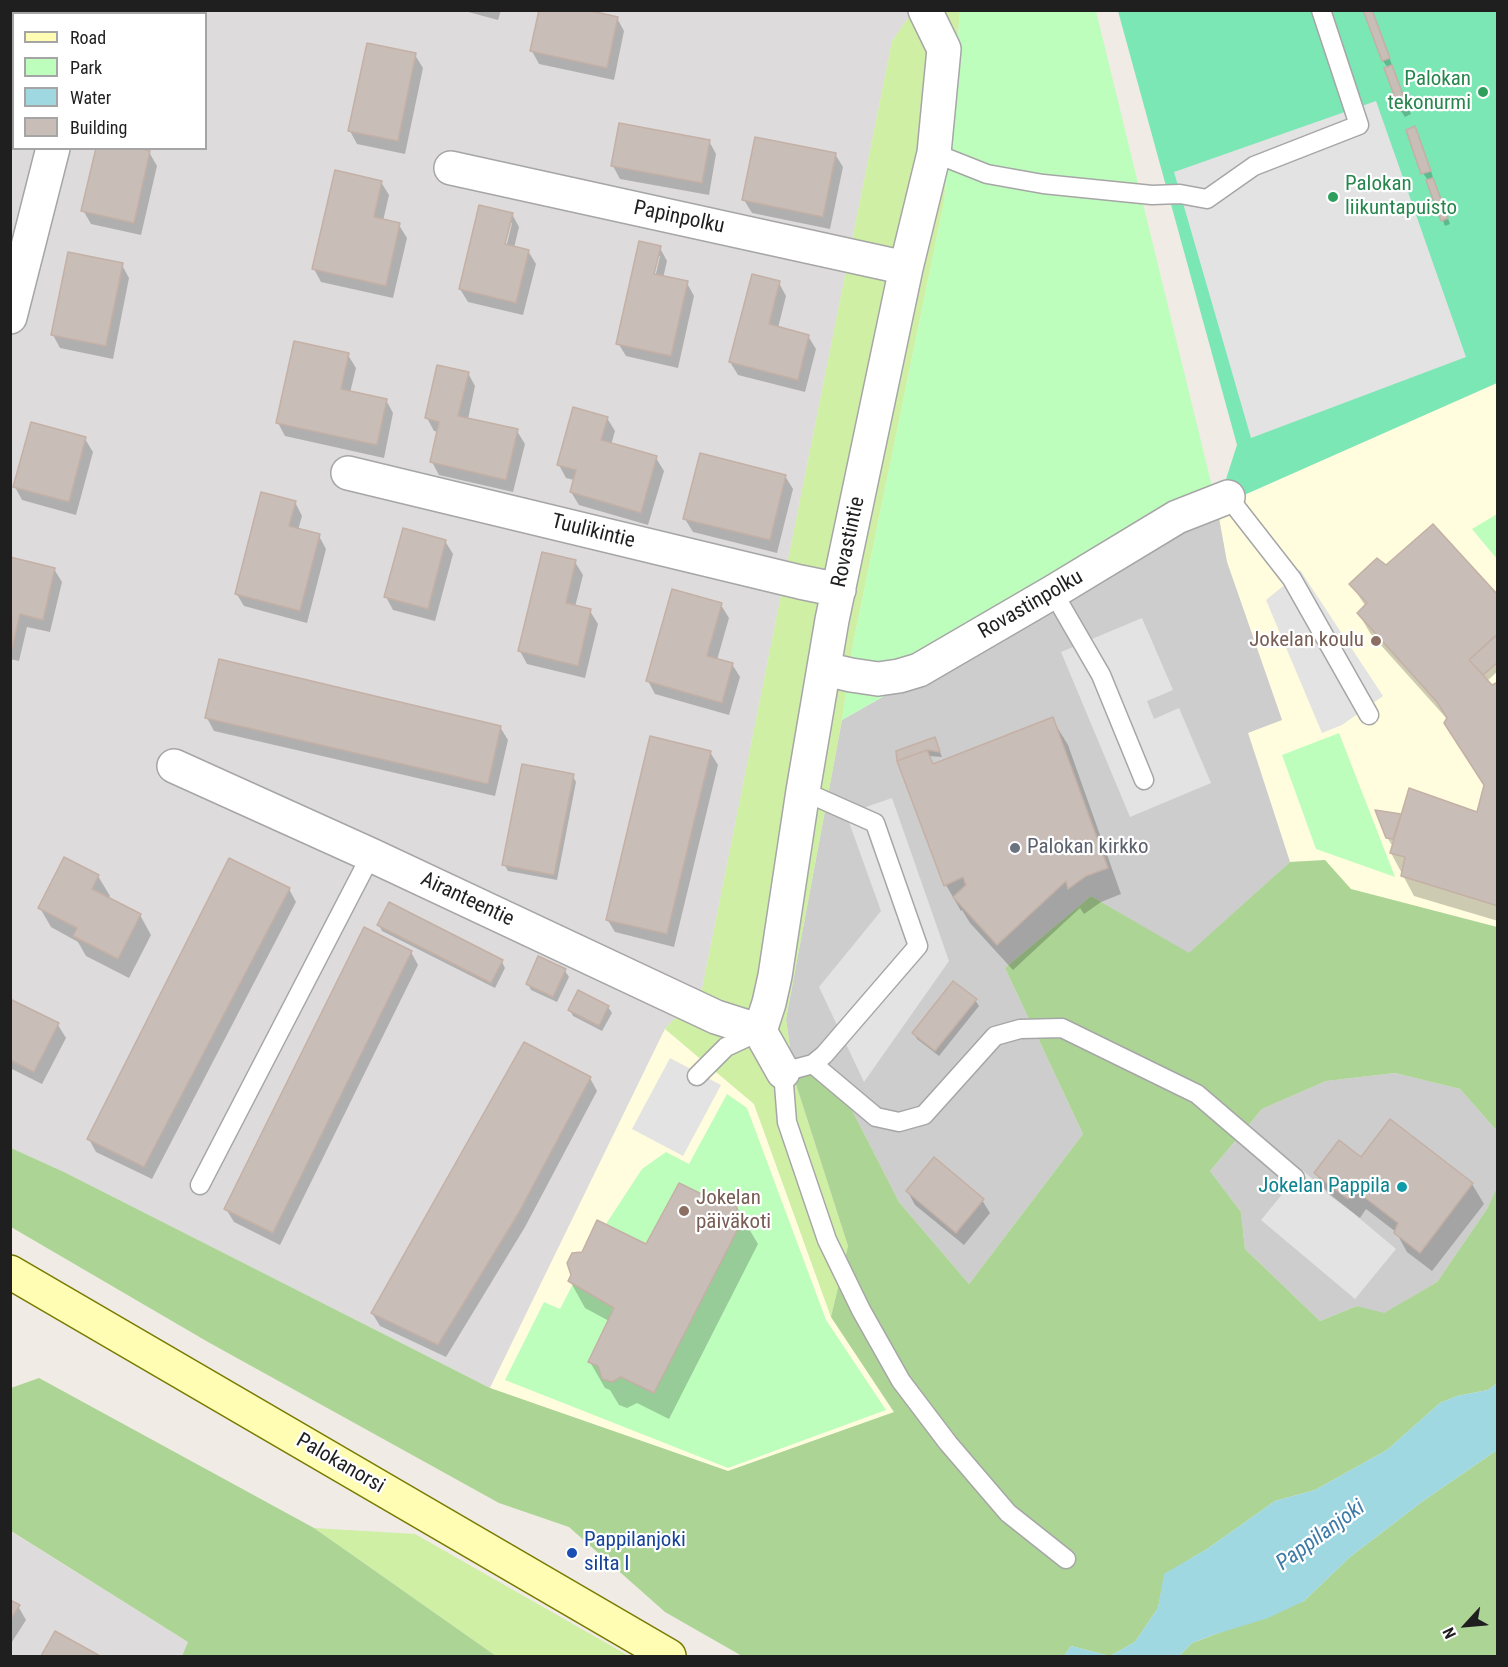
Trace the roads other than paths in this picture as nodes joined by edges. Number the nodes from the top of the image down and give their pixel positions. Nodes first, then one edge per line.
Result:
1 (925, 10) edge
2 (1321, 10) edge
3 (52, 150) edge
4 (934, 153) junction
5 (451, 168) dead end
6 (906, 268) junction
7 (10, 317) edge
8 (348, 472) dead end
9 (1228, 497) joint
10 (839, 590) junction
11 (1053, 592) junction
12 (825, 669) junction
13 (1369, 715) dead end
14 (174, 766) dead end
15 (1144, 780) dead end
16 (803, 791) junction
17 (371, 855) junction
18 (760, 1031) junction
19 (798, 1068) junction
20 (697, 1076) dead end
21 (1295, 1178) dead end
22 (200, 1185) dead end
23 (10, 1272) edge
24 (1066, 1559) dead end
25 (669, 1656) edge

1 - 4 street, Rovastintie
2 - 4 lane
3 - 7 street
4 - 6 street, Rovastintie
5 - 6 street, Papinpolku
6 - 10 street, Rovastintie
8 - 10 street, Tuulikintie
9 - 11 street, Rovastinpolku
9 - 13 lane
10 - 12 street, Rovastintie
11 - 12 street, Rovastinpolku
11 - 15 lane
12 - 16 street, Rovastintie
14 - 17 street, Airanteentie
16 - 18 street, Rovastintie
16 - 19 lane
17 - 18 street, Airanteentie
17 - 22 lane
18 - 19 street
18 - 20 lane
19 - 21 lane
19 - 24 lane
23 - 25 main road, Palokanorsi

